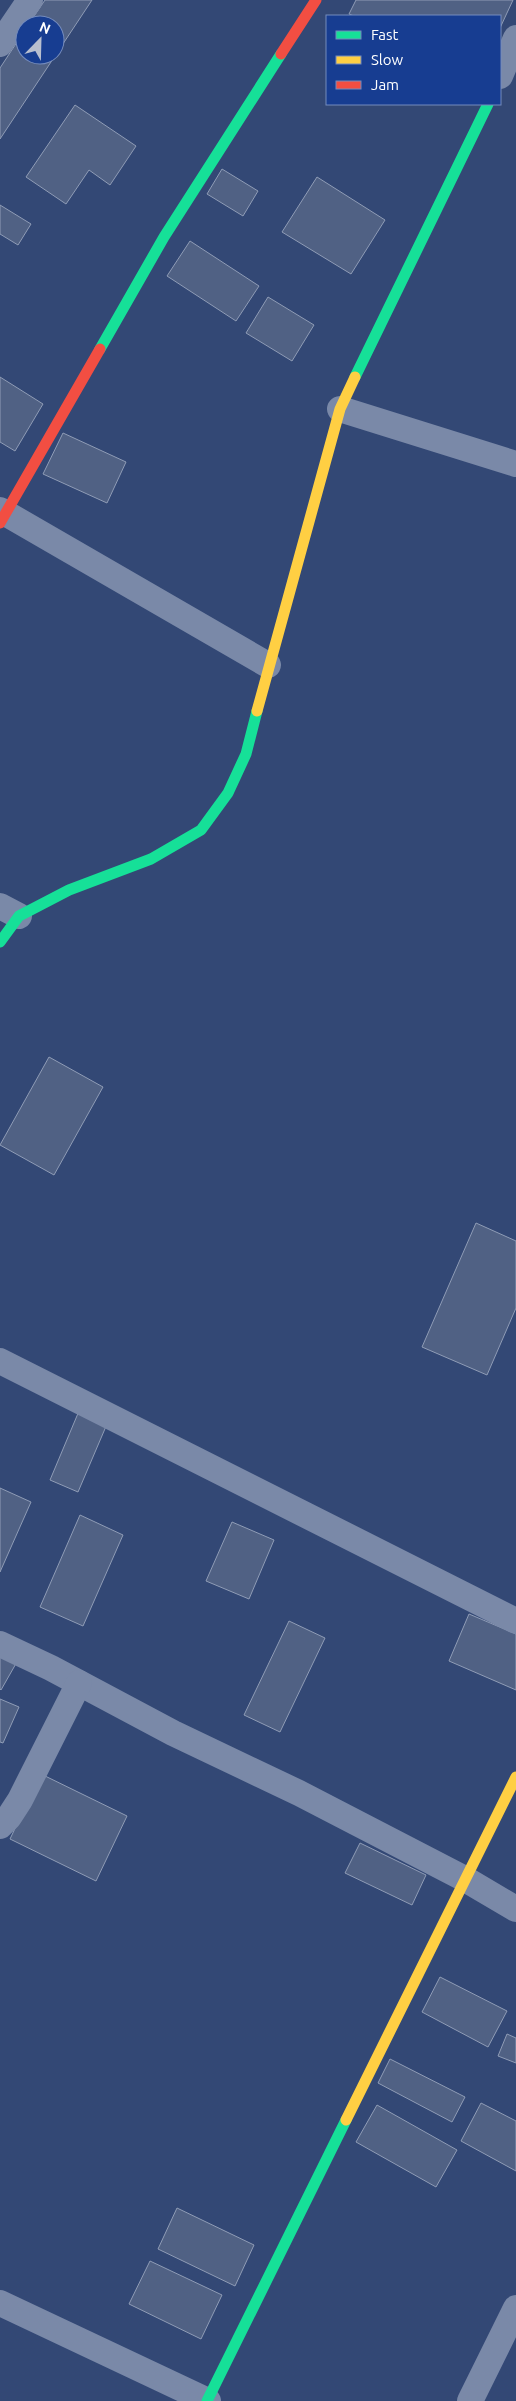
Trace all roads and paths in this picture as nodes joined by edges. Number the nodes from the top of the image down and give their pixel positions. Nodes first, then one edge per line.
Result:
1 (30, 0) edge
2 (316, 0) edge
3 (516, 38) edge
4 (0, 44) edge
5 (501, 74) edge
6 (488, 105) edge
7 (340, 409) junction
8 (516, 464) edge
9 (2, 516) edge
10 (268, 664) junction
11 (10, 911) edge
12 (0, 942) edge
13 (0, 1361) edge
14 (516, 1621) edge
15 (0, 1644) edge
16 (79, 1683) junction
17 (516, 1777) edge
18 (0, 1826) edge
19 (465, 1880) junction
20 (516, 1909) edge
21 (0, 2303) edge
22 (516, 2308) edge
23 (208, 2401) edge
24 (470, 2401) edge

1 - 4 street
2 - 9 street
3 - 5 street
6 - 7 street
7 - 8 street
7 - 10 street
9 - 10 street
10 - 11 street
11 - 12 street
13 - 14 street
15 - 16 street
16 - 18 street
16 - 19 street
17 - 19 street
19 - 20 street
19 - 23 street
21 - 23 street
22 - 24 street

